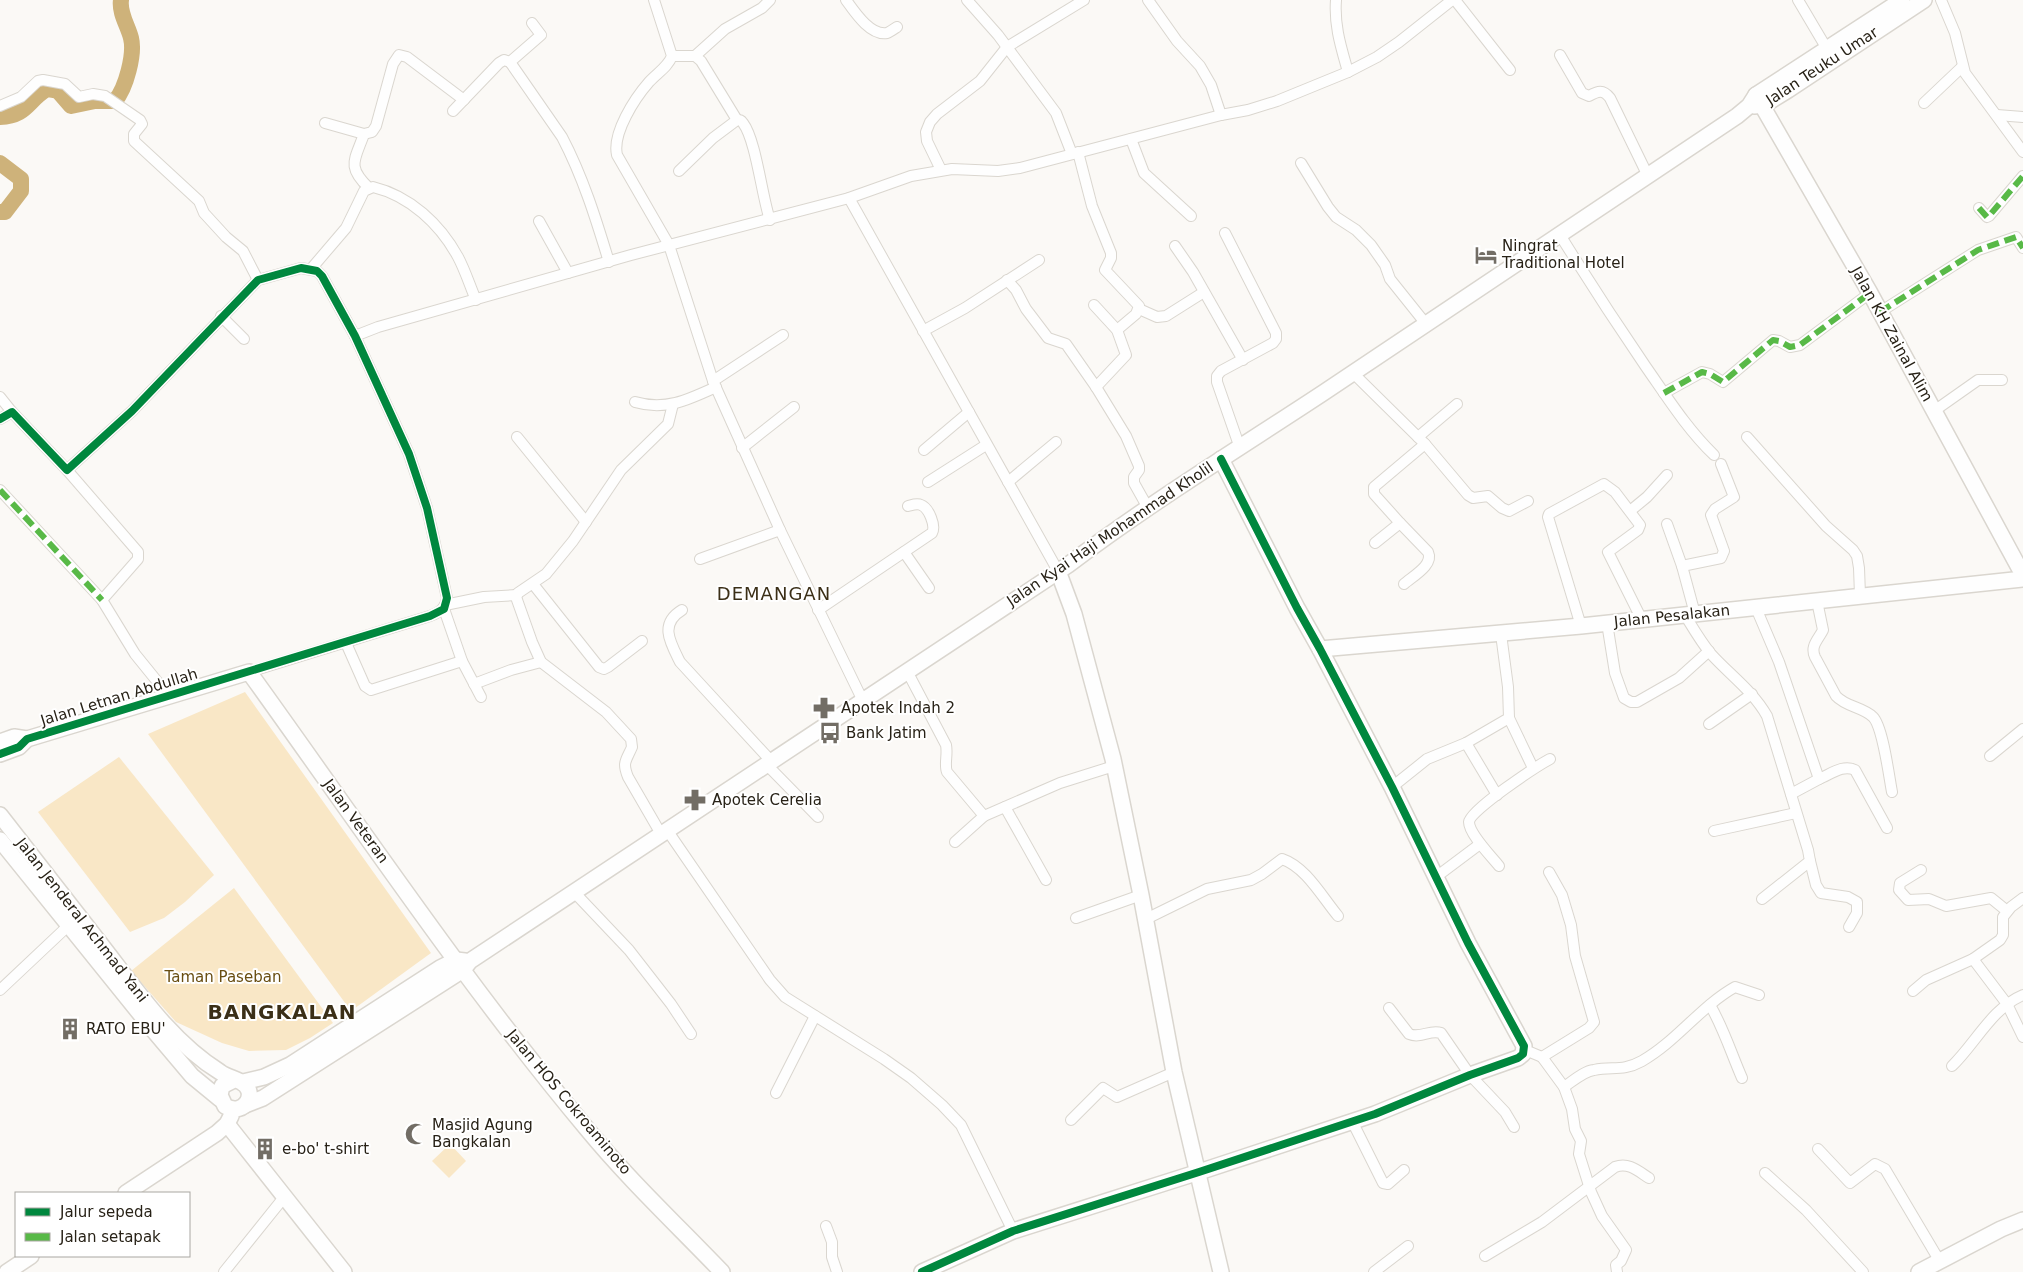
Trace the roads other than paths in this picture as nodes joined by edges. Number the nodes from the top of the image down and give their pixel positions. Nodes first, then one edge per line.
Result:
1 (654, 0) edge
2 (770, 0) edge
3 (846, 0) edge
4 (967, 0) edge
5 (1084, 0) edge
6 (1148, 0) edge
7 (1336, 0) edge
8 (1454, 0) edge
9 (1798, 0) edge
10 (1902, 0) edge
11 (1924, 0) edge
12 (1941, 0) edge
13 (532, 23) dead end
14 (897, 27) dead end
15 (1007, 47) junction
16 (1827, 49) junction
17 (1560, 55) dead end
18 (672, 56) junction
19 (694, 56) junction
20 (510, 62) junction
21 (1963, 66) junction
22 (1510, 70) dead end
23 (1348, 72) junction
24 (464, 100) junction
25 (1756, 102) junction
26 (1924, 103) dead end
27 (0, 106) edge
28 (454, 110) dead end
29 (1221, 114) junction
30 (1997, 114) junction
31 (2023, 118) edge
32 (737, 120) junction
33 (324, 123) dead end
34 (364, 134) junction
35 (1131, 139) junction
36 (2023, 152) edge
37 (1075, 153) junction
38 (1301, 162) dead end
39 (941, 170) junction
40 (679, 171) dead end
41 (1648, 176) junction
42 (2023, 176) edge
43 (369, 188) junction
44 (849, 198) junction
45 (1979, 208) dead end
46 (1191, 216) dead end
47 (770, 220) junction
48 (539, 222) dead end
49 (1225, 233) dead end
50 (1560, 235) junction
51 (669, 245) junction
52 (1174, 246) dead end
53 (2023, 248) edge
54 (1039, 260) dead end
55 (609, 262) junction
56 (311, 269) junction
57 (568, 273) junction
58 (258, 280) junction
59 (1007, 280) junction
60 (1204, 292) junction
61 (1870, 293) junction
62 (476, 300) junction
63 (1094, 305) dead end
64 (1139, 309) junction
65 (1880, 312) junction
66 (221, 316) junction
67 (1426, 324) junction
68 (1117, 330) junction
69 (923, 331) junction
70 (784, 335) dead end
71 (356, 336) junction
72 (244, 340) dead end
73 (1243, 360) junction
74 (1353, 373) junction
75 (2002, 380) dead end
76 (714, 384) junction
77 (1096, 387) junction
78 (1664, 394) junction
79 (0, 397) edge
80 (634, 402) dead end
81 (672, 404) junction
82 (1457, 404) dead end
83 (794, 407) dead end
84 (1934, 411) junction
85 (12, 412) junction
86 (969, 412) junction
87 (0, 419) edge
88 (517, 437) dead end
89 (1747, 437) dead end
90 (1421, 440) junction
91 (1056, 442) dead end
92 (986, 445) junction
93 (742, 448) junction
94 (1240, 448) junction
95 (924, 450) dead end
96 (1714, 454) dead end
97 (1221, 459) junction
98 (1720, 464) dead end
99 (67, 470) junction
100 (1667, 475) dead end
101 (928, 482) dead end
102 (1008, 482) junction
103 (0, 490) edge
104 (1528, 500) dead end
105 (908, 506) dead end
106 (1148, 508) junction
107 (1630, 512) junction
108 (586, 522) junction
109 (1400, 523) junction
110 (1667, 524) dead end
111 (780, 530) junction
112 (1375, 543) dead end
113 (904, 552) junction
114 (700, 559) dead end
115 (1682, 566) junction
116 (1058, 571) junction
117 (2023, 574) edge
118 (2023, 579) edge
119 (533, 584) junction
120 (1404, 584) dead end
121 (929, 588) dead end
122 (517, 595) junction
123 (1860, 595) junction
124 (102, 600) junction
125 (1817, 601) junction
126 (444, 607) junction
127 (1756, 608) junction
128 (682, 610) dead end
129 (818, 610) junction
130 (1690, 614) junction
131 (1641, 618) junction
132 (1607, 623) junction
133 (1581, 626) junction
134 (1501, 634) junction
135 (642, 642) dead end
136 (346, 643) junction
137 (1320, 648) junction
138 (1709, 651) junction
139 (462, 662) junction
140 (541, 662) junction
141 (907, 671) junction
142 (249, 672) junction
143 (474, 684) junction
144 (1752, 694) junction
145 (169, 696) junction
146 (481, 697) dead end
147 (863, 701) junction
148 (1509, 718) junction
149 (1709, 724) dead end
150 (2023, 729) edge
151 (27, 739) junction
152 (0, 742) edge
153 (1466, 743) junction
154 (0, 754) edge
155 (1990, 756) dead end
156 (1550, 759) dead end
157 (769, 764) junction
158 (1114, 766) junction
159 (1533, 768) junction
160 (1819, 779) junction
161 (1392, 787) junction
162 (1892, 792) dead end
163 (1791, 794) junction
164 (1497, 795) junction
165 (1005, 807) junction
166 (1796, 813) junction
167 (0, 815) edge
168 (984, 816) junction
169 (818, 817) dead end
170 (1887, 828) dead end
171 (1714, 831) dead end
172 (664, 832) junction
173 (0, 840) edge
174 (956, 842) dead end
175 (1480, 844) junction
176 (1810, 861) junction
177 (1499, 866) dead end
178 (1921, 870) dead end
179 (1549, 872) dead end
180 (1436, 877) junction
181 (1046, 880) dead end
182 (574, 892) junction
183 (1141, 896) junction
184 (2023, 898) edge
185 (1762, 899) dead end
186 (2006, 911) junction
187 (1338, 916) dead end
188 (1076, 918) dead end
189 (1146, 919) junction
190 (69, 925) junction
191 (1849, 927) dead end
192 (1973, 959) junction
193 (463, 964) junction
194 (0, 990) edge
195 (1913, 991) dead end
196 (1759, 995) dead end
197 (2023, 995) edge
198 (2007, 1004) junction
199 (1710, 1005) junction
200 (1389, 1008) dead end
201 (815, 1016) junction
202 (691, 1034) dead end
203 (346, 1037) junction
204 (2023, 1037) edge
205 (1523, 1054) junction
206 (1542, 1057) junction
207 (1952, 1066) dead end
208 (1174, 1072) junction
209 (1470, 1075) junction
210 (1742, 1078) dead end
211 (238, 1081) junction
212 (1564, 1087) junction
213 (776, 1093) dead end
214 (220, 1099) junction
215 (239, 1108) junction
216 (1071, 1120) dead end
217 (1352, 1121) junction
218 (227, 1124) junction
219 (1514, 1128) dead end
220 (1818, 1149) dead end
221 (1404, 1170) dead end
222 (1199, 1172) junction
223 (1764, 1173) dead end
224 (1649, 1178) dead end
225 (1590, 1188) junction
226 (128, 1192) edge
227 (285, 1196) junction
228 (2023, 1220) edge
229 (826, 1226) dead end
230 (1013, 1231) junction
231 (1408, 1246) dead end
232 (1485, 1256) dead end
233 (30, 1257) edge
234 (1939, 1260) junction
235 (7, 1272) edge
236 (224, 1272) edge
237 (344, 1272) edge
238 (722, 1272) edge
239 (837, 1272) edge
240 (922, 1272) edge
241 (1221, 1272) edge
242 (1374, 1272) edge
243 (1617, 1272) edge
244 (1863, 1272) edge
245 (1919, 1272) edge

1 - 18 street
2 - 19 street
3 - 14 street
4 - 15 street
5 - 15 street
6 - 29 street
7 - 23 street
8 - 22 street
8 - 23 street
9 - 16 street
10 - 16 street, Jalan Teuku Umar
11 - 25 street, Jalan Teuku Umar
12 - 21 street
13 - 20 street
15 - 37 street
15 - 39 street
16 - 25 street, Jalan Teuku Umar
17 - 41 street
18 - 19 street
18 - 51 street
19 - 32 street
20 - 24 street
20 - 55 street
21 - 26 street
21 - 30 street
23 - 29 street
24 - 28 street
24 - 34 street
25 - 41 street, Jalan Kyai Haji Mohammad Kholil
25 - 61 street, Jalan KH Zainal Alim
27 - 58 street
29 - 35 street
30 - 31 street
30 - 36 street
32 - 40 street
32 - 47 street
33 - 34 street
34 - 43 street
35 - 37 street
35 - 46 street
37 - 39 street
37 - 64 street
38 - 67 street
39 - 44 street
41 - 50 street, Jalan Kyai Haji Mohammad Kholil
42 - 45 street
43 - 56 street
43 - 62 street
44 - 47 street
44 - 69 street
47 - 51 street
48 - 57 street
49 - 73 street
50 - 67 street, Jalan Kyai Haji Mohammad Kholil
50 - 78 street
51 - 55 street
51 - 76 street
52 - 60 street
53 - 65 street
54 - 59 street
55 - 57 street
56 - 58 street
56 - 71 street
57 - 62 street
58 - 66 street
59 - 69 street
59 - 77 street
60 - 64 street
60 - 73 street
61 - 65 street, Jalan KH Zainal Alim
61 - 78 street
62 - 71 street
63 - 68 street
64 - 68 street
65 - 84 street, Jalan KH Zainal Alim
66 - 72 street
66 - 99 street
67 - 74 street, Jalan Kyai Haji Mohammad Kholil
68 - 77 street
69 - 86 street
70 - 76 street
71 - 126 street
73 - 94 street
74 - 90 street
74 - 94 street, Jalan Kyai Haji Mohammad Kholil
75 - 84 street
76 - 81 street
76 - 93 street
77 - 106 street
78 - 96 street
79 - 85 street
80 - 81 street
81 - 108 street
82 - 90 street
83 - 93 street
84 - 117 street, Jalan KH Zainal Alim
85 - 87 street
85 - 99 street
86 - 92 street
86 - 95 street
88 - 108 street
89 - 123 street
90 - 104 street
90 - 109 street
91 - 102 street
92 - 101 street
92 - 102 street
93 - 111 street
94 - 97 street, Jalan Kyai Haji Mohammad Kholil
97 - 106 street, Jalan Kyai Haji Mohammad Kholil
97 - 137 street
98 - 115 street
99 - 124 street
100 - 107 street
102 - 116 street
103 - 124 street
105 - 113 street
106 - 116 street, Jalan Kyai Haji Mohammad Kholil
107 - 131 street
107 - 133 street
108 - 119 street
109 - 112 street
109 - 120 street
110 - 115 street
111 - 114 street
111 - 129 street
113 - 121 street
113 - 129 street
115 - 130 street
116 - 141 street, Jalan Kyai Haji Mohammad Kholil
116 - 158 street
118 - 123 street, Jalan Pesalakan
119 - 122 street
119 - 135 street
122 - 126 street
122 - 140 street
123 - 125 street, Jalan Pesalakan
124 - 145 street
125 - 127 street, Jalan Pesalakan
125 - 162 street
126 - 136 street
126 - 139 street
127 - 130 street, Jalan Pesalakan
127 - 160 street
128 - 157 street
129 - 147 street
130 - 131 street, Jalan Pesalakan
130 - 138 street
131 - 132 street, Jalan Pesalakan
132 - 133 street, Jalan Pesalakan
132 - 138 street
133 - 134 street, Jalan Pesalakan
134 - 137 street, Jalan Pesalakan
134 - 148 street
136 - 139 street
136 - 142 street
137 - 161 street
138 - 144 street
139 - 143 street
140 - 143 street
140 - 172 street
141 - 147 street, Jalan Kyai Haji Mohammad Kholil
141 - 168 street
142 - 145 street, Jalan Letnan Abdullah
142 - 193 street, Jalan Veteran
143 - 146 street
144 - 149 street
144 - 163 street
145 - 151 street, Jalan Letnan Abdullah
147 - 157 street, Jalan Kyai Haji Mohammad Kholil
148 - 153 street
148 - 159 street
150 - 155 street
151 - 152 street, Jalan Letnan Abdullah
151 - 154 street, Jalan Letnan Abdullah
153 - 161 street
153 - 164 street
156 - 159 street
157 - 169 street
157 - 172 street, Jalan Kyai Haji Mohammad Kholil
158 - 165 street
158 - 183 street
159 - 164 street
160 - 163 street
160 - 170 street
161 - 180 street
163 - 166 street
164 - 175 street
165 - 168 street
165 - 181 street
166 - 171 street
166 - 176 street
167 - 211 street, Jalan Jenderal Achmad Yani
168 - 174 street
172 - 182 street, Jalan Kyai Haji Mohammad Kholil
172 - 201 street
173 - 190 street, Jalan Jenderal Achmad Yani
175 - 177 street
175 - 180 street
176 - 185 street
176 - 191 street
178 - 186 street
179 - 206 street
180 - 205 street
182 - 193 street, Jalan Kyai Haji Mohammad Kholil
182 - 202 street
183 - 188 street
183 - 189 street
184 - 186 street
186 - 192 street
187 - 189 street
189 - 208 street
190 - 194 street
190 - 214 street, Jalan Jenderal Achmad Yani
192 - 195 street
192 - 198 street
193 - 203 street, Jalan Kyai Haji Mohammad Kholil
193 - 238 street, Jalan HOS Cokroaminoto
196 - 199 street
197 - 198 street
198 - 204 street
198 - 207 street
199 - 210 street
199 - 212 street
200 - 209 street
201 - 213 street
201 - 230 street
203 - 211 street
203 - 215 street
205 - 206 street
205 - 209 street
206 - 212 street
208 - 216 street
208 - 222 street
209 - 217 street
209 - 219 street
211 - 214 street
211 - 215 street
212 - 225 street
214 - 215 street
215 - 218 street
217 - 221 street
217 - 222 street
218 - 226 street
218 - 227 street
220 - 234 street
222 - 230 street
222 - 241 street
223 - 244 street
224 - 225 street
225 - 232 street
225 - 243 street
227 - 236 street
227 - 237 street
228 - 234 street
229 - 239 street
230 - 240 street
231 - 242 street
233 - 235 street
234 - 245 street

